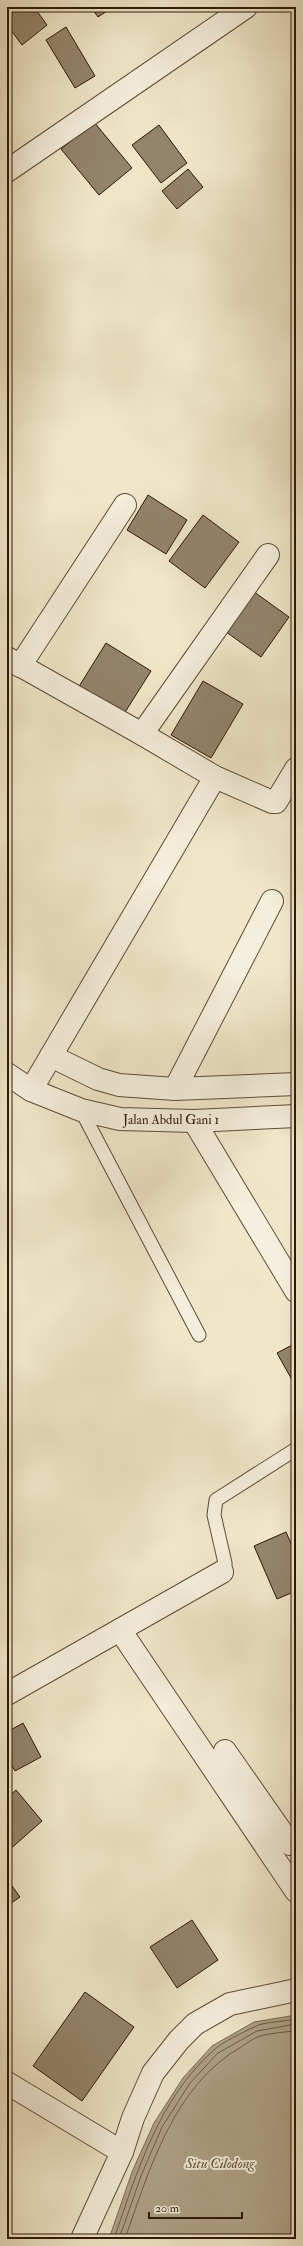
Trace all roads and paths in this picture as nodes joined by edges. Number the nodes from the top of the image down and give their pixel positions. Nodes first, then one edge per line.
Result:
1 (246, 7) edge
2 (7, 171) edge
3 (125, 505) dead end
4 (268, 556) dead end
5 (14, 662) edge
6 (142, 734) junction
7 (296, 770) edge
8 (215, 777) junction
9 (272, 902) dead end
10 (51, 1056) junction
11 (7, 1074) edge
12 (296, 1084) edge
13 (175, 1089) junction
14 (32, 1090) junction
15 (81, 1110) junction
16 (296, 1116) edge
17 (194, 1121) junction
18 (296, 1291) edge
19 (199, 1335) dead end
20 (296, 1449) edge
21 (222, 1572) joint
22 (120, 1630) junction
23 (7, 1694) edge
24 (225, 1751) dead end
25 (296, 1843) edge
26 (296, 1891) edge
27 (296, 1990) edge
28 (7, 2083) edge
29 (122, 2152) junction
30 (82, 2239) edge

1 - 2 street
3 - 5 street
4 - 6 street
5 - 6 street
6 - 8 street
7 - 8 street
8 - 10 street
9 - 13 street
10 - 13 street
10 - 14 street
11 - 14 street, Jalan Abdul Gani 1
12 - 13 street
14 - 15 street, Jalan Abdul Gani 1
15 - 17 street, Jalan Abdul Gani 1
15 - 19 lane
16 - 17 street, Jalan Abdul Gani 1
17 - 18 street
20 - 21 lane
21 - 22 street
22 - 23 street
22 - 26 street
24 - 25 street
27 - 29 street
28 - 29 street
29 - 30 street

